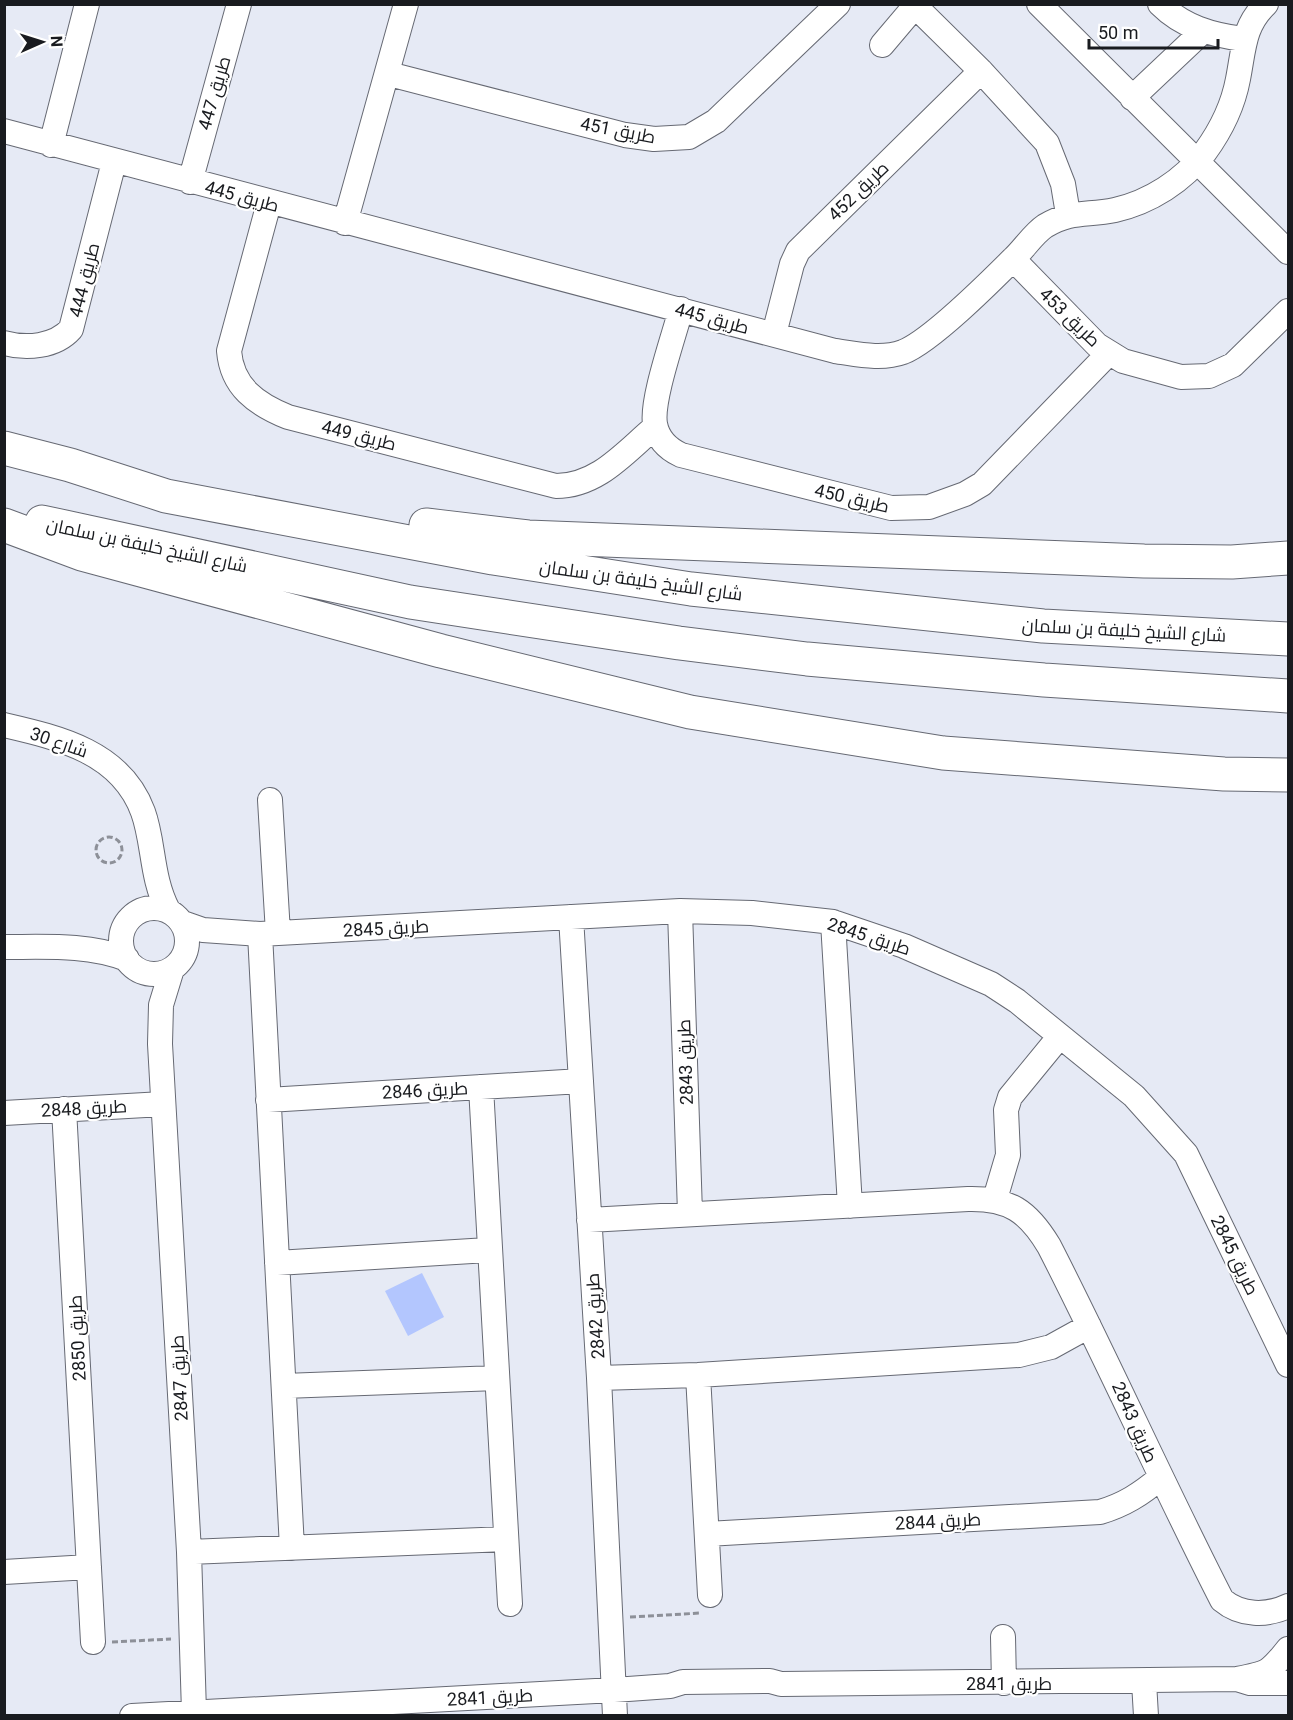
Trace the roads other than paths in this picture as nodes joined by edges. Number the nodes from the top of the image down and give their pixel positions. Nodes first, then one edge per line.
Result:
1 (87, 4) edge
2 (239, 4) edge
3 (406, 4) edge
4 (838, 4) edge
5 (1039, 4) edge
6 (1160, 4) edge
7 (1266, 4) edge
8 (914, 5) edge
9 (1203, 31) junction
10 (1243, 39) junction
11 (882, 45) dead end
12 (981, 71) junction
13 (389, 74) junction
14 (1132, 98) junction
15 (4, 131) edge
16 (51, 145) junction
17 (1196, 161) junction
18 (114, 162) junction
19 (190, 182) junction
20 (269, 203) junction
21 (1068, 214) junction
22 (345, 223) junction
23 (1288, 252) edge
24 (1013, 259) junction
25 (681, 309) junction
26 (1288, 311) edge
27 (774, 334) junction
28 (4, 343) edge
29 (1109, 353) junction
30 (655, 427) junction
31 (4, 448) edge
32 (70, 465) junction
33 (4, 514) edge
34 (4, 525) edge
35 (1288, 537) edge
36 (1075, 558) junction
37 (1288, 558) edge
38 (1288, 639) edge
39 (1288, 696) edge
40 (4, 726) edge
41 (1224, 774) junction
42 (1288, 775) edge
43 (1288, 788) edge
44 (270, 800) dead end
45 (151, 861) junction
46 (680, 911) junction
47 (175, 917) junction
48 (571, 917) junction
49 (132, 918) junction
50 (834, 922) junction
51 (262, 934) junction
52 (4, 947) edge
53 (67, 947) junction
54 (178, 962) junction
55 (134, 965) junction
56 (1060, 1036) junction
57 (160, 1044) junction
58 (581, 1081) junction
59 (481, 1087) junction
60 (268, 1100) junction
61 (163, 1104) junction
62 (64, 1110) junction
63 (4, 1113) edge
64 (994, 1199) junction
65 (850, 1206) junction
66 (690, 1213) junction
67 (589, 1220) junction
68 (488, 1250) junction
69 (277, 1263) junction
70 (1089, 1326) junction
71 (1288, 1365) edge
72 (698, 1375) junction
73 (496, 1378) junction
74 (598, 1378) junction
75 (284, 1386) junction
76 (1160, 1478) junction
77 (707, 1534) junction
78 (506, 1539) junction
79 (292, 1548) junction
80 (189, 1552) junction
81 (89, 1567) junction
82 (4, 1572) edge
83 (710, 1595) road end
84 (510, 1604) dead end
85 (1288, 1606) edge
86 (1003, 1637) dead end
87 (93, 1642) road end
88 (1288, 1649) edge
89 (1237, 1679) junction
90 (1144, 1682) junction
91 (1004, 1683) junction
92 (1288, 1683) edge
93 (614, 1690) junction
94 (194, 1712) junction
95 (132, 1716) edge
96 (615, 1716) edge
97 (1146, 1716) edge

1 - 16 street
2 - 19 street, طريق 447
3 - 13 street
4 - 13 street, طريق 451
5 - 14 street
6 - 9 street
7 - 10 street, طريق 445
8 - 11 street
8 - 12 street
9 - 10 street
9 - 14 street
10 - 17 street, طريق 445
12 - 21 street
12 - 27 street, طريق 452
13 - 22 street
14 - 17 street
15 - 16 street, طريق 445
16 - 18 street, طريق 445
17 - 21 street, طريق 445
17 - 23 street
18 - 19 street, طريق 445
18 - 28 street, طريق 444
19 - 20 street, طريق 445
20 - 22 street, طريق 445
20 - 30 street, طريق 449
21 - 24 street, طريق 445
22 - 25 street, طريق 445
24 - 27 street, طريق 445
24 - 29 street, طريق 453
25 - 27 street, طريق 445
25 - 30 street
26 - 29 street, طريق 453
29 - 30 street, طريق 450
31 - 32 highway, شارع الشيخ خليفة بن سلمان
32 - 36 highway
32 - 38 highway, شارع الشيخ خليفة بن سلمان
33 - 39 highway, شارع الشيخ خليفة بن سلمان
34 - 41 highway
35 - 36 highway
36 - 37 highway
40 - 45 street, شارع 30
41 - 42 highway
41 - 43 highway
44 - 51 street
45 - 47 street, شارع 30
45 - 49 street, شارع 30
46 - 48 street, طريق 2845
46 - 50 street, طريق 2845
46 - 66 street, طريق 2843
47 - 49 street
47 - 51 street, طريق 2845
47 - 54 street
48 - 51 street, طريق 2845
48 - 58 street, طريق 2842
49 - 53 street
49 - 55 street
50 - 56 street, طريق 2845
50 - 65 street
51 - 54 street, طريق 2845
51 - 60 street
52 - 53 street
53 - 55 street
54 - 55 street
54 - 57 street, طريق 2847
55 - 57 street, طريق 2847
56 - 64 street
56 - 71 street, طريق 2845
57 - 61 street, طريق 2847
58 - 59 street, طريق 2846
58 - 67 street, طريق 2842
59 - 60 street, طريق 2846
59 - 68 street
60 - 69 street
61 - 62 street, طريق 2848
61 - 80 street, طريق 2847
62 - 63 street, طريق 2848
62 - 81 street, طريق 2850
64 - 65 street, طريق 2843
64 - 70 street, طريق 2843
65 - 66 street, طريق 2843
66 - 67 street, طريق 2843
67 - 74 street, طريق 2842
68 - 69 street
68 - 73 street
69 - 75 street
70 - 72 street
70 - 76 street, طريق 2843
72 - 74 street
72 - 77 street
73 - 75 street
73 - 78 street
74 - 93 street, طريق 2842
75 - 79 street
76 - 77 street, طريق 2844
76 - 85 street, طريق 2843
77 - 83 street
78 - 79 street
78 - 84 street
79 - 80 street
80 - 94 street, طريق 2847
81 - 82 street
81 - 87 street, طريق 2850
86 - 91 street
88 - 89 street
89 - 90 street, طريق 2841
89 - 92 street
90 - 91 street, طريق 2841
90 - 97 street
91 - 93 street, طريق 2841
93 - 94 street, طريق 2841
93 - 96 street, طريق 2842
94 - 95 street, طريق 2841

